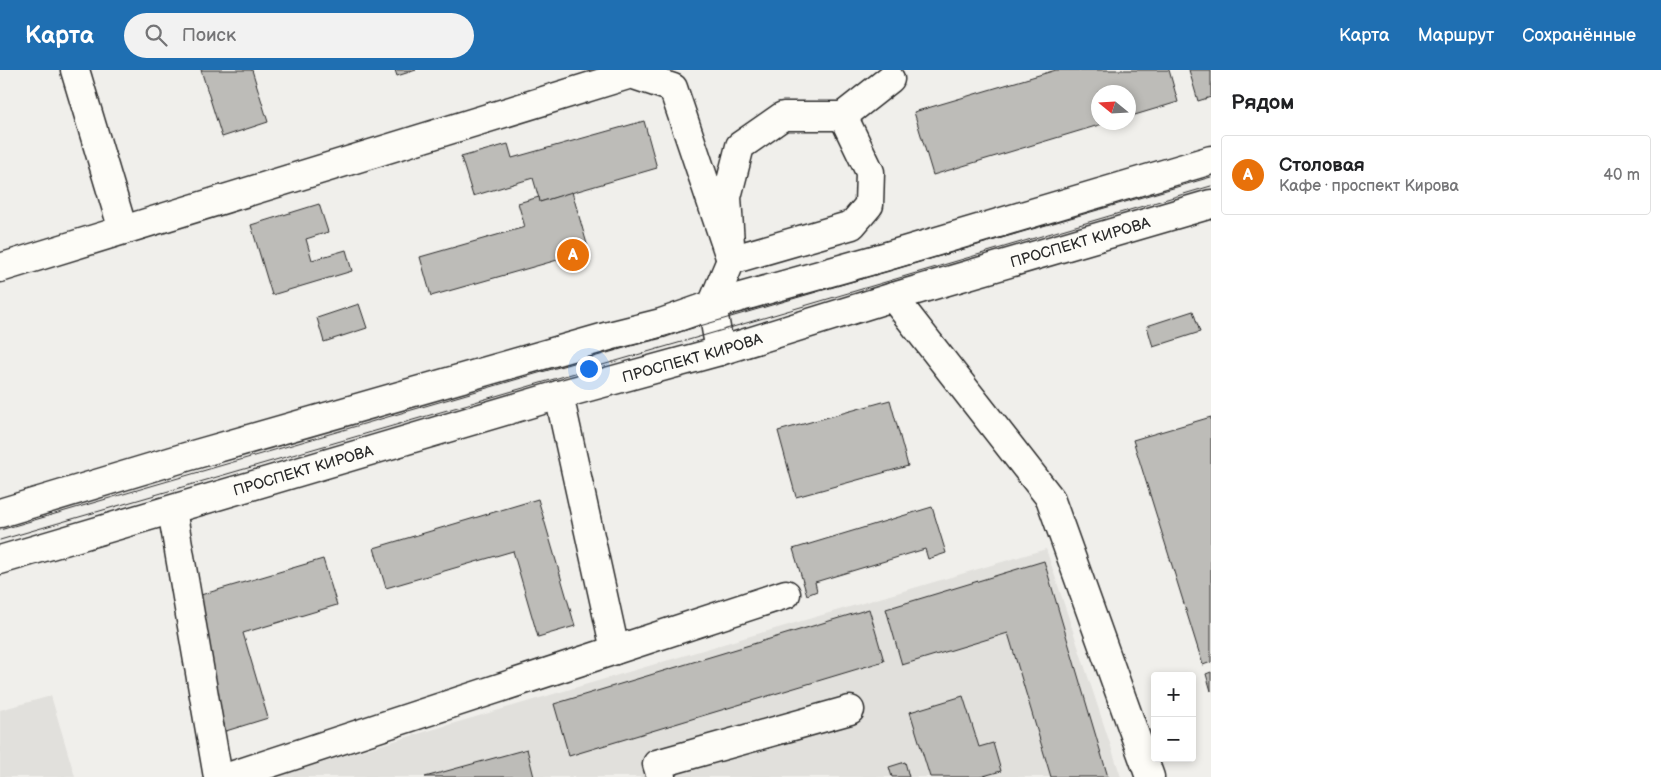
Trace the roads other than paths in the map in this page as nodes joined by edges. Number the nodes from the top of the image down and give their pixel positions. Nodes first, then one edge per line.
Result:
1 (75, 70) edge
2 (612, 75) edge
3 (890, 79) dead end
4 (843, 116) junction
5 (1211, 160) edge
6 (1211, 204) edge
7 (123, 230) junction
8 (884, 257) junction
9 (731, 260) junction
10 (0, 268) edge
11 (893, 298) junction
12 (712, 305) junction
13 (720, 351) junction
14 (559, 396) junction
15 (172, 510) junction
16 (0, 513) edge
17 (0, 560) edge
18 (786, 594) dead end
19 (615, 650) junction
20 (850, 710) dead end
21 (218, 777) edge
22 (228, 777) edge
23 (661, 777) edge
24 (1150, 777) edge

1 - 7 main road
2 - 7 main road
2 - 9 main road
3 - 4 main road
4 - 9 main road
4 - 9 main road
5 - 8 main road
6 - 11 main road, ПРОСПЕКТ КИРОВА
7 - 10 main road
8 - 11 main road
8 - 12 main road
9 - 12 main road
11 - 13 main road, ПРОСПЕКТ КИРОВА
11 - 24 main road
12 - 13 main road
12 - 16 main road
13 - 14 main road, ПРОСПЕКТ КИРОВА
14 - 15 main road, ПРОСПЕКТ КИРОВА
14 - 19 main road
15 - 17 main road, ПРОСПЕКТ КИРОВА
15 - 21 main road
18 - 19 main road
19 - 22 main road
20 - 23 main road

